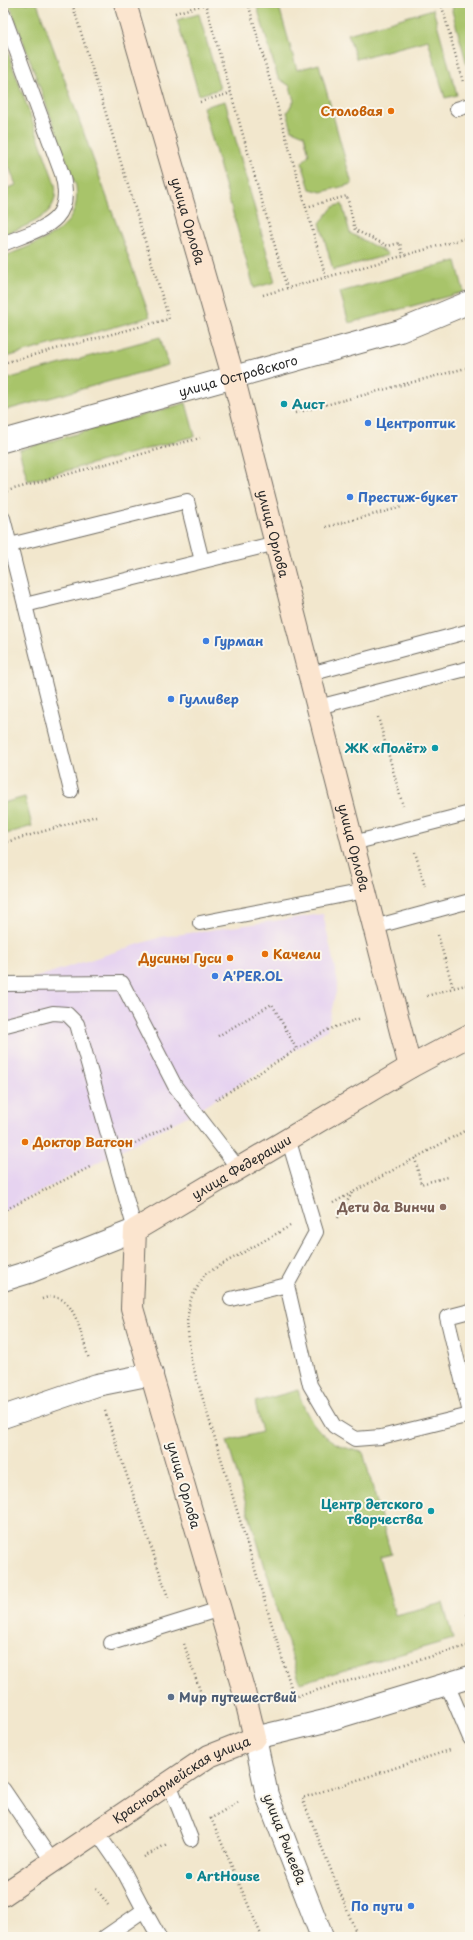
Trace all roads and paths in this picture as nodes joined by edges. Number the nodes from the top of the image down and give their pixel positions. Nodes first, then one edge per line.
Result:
1 (72, 3) edge
2 (125, 3) edge
3 (248, 3) edge
4 (441, 3) edge
5 (206, 4) edge
6 (175, 13) dead end
7 (3, 14) edge
8 (231, 93) junction
9 (200, 102) dead end
10 (465, 106) edge
11 (306, 207) junction
12 (470, 237) edge
13 (3, 244) edge
14 (403, 256) junction
15 (326, 278) junction
16 (287, 288) junction
17 (263, 294) dead end
18 (470, 302) edge
19 (3, 362) edge
20 (470, 366) edge
21 (233, 376) junction
22 (295, 413) dead end
23 (200, 438) dead end
24 (3, 441) edge
25 (3, 492) edge
26 (402, 507) dead end
27 (3, 518) edge
28 (326, 527) dead end
29 (276, 542) junction
30 (10, 545) junction
31 (202, 561) junction
32 (25, 605) junction
33 (470, 631) edge
34 (470, 668) edge
35 (310, 674) junction
36 (371, 693) junction
37 (318, 707) junction
38 (71, 791) dead end
39 (470, 813) edge
40 (96, 816) dead end
41 (409, 829) junction
42 (3, 843) edge
43 (353, 843) junction
44 (365, 891) junction
45 (470, 901) edge
46 (432, 911) junction
47 (200, 922) dead end
48 (374, 927) junction
49 (3, 984) edge
50 (470, 984) edge
51 (466, 985) junction
52 (453, 988) junction
53 (427, 996) dead end
54 (470, 997) edge
55 (361, 1018) dead end
56 (3, 1024) edge
57 (470, 1035) edge
58 (218, 1036) dead end
59 (297, 1050) junction
60 (410, 1067) junction
61 (195, 1112) junction
62 (470, 1128) edge
63 (288, 1138) junction
64 (114, 1154) junction
65 (415, 1158) junction
66 (238, 1168) junction
67 (447, 1177) dead end
68 (353, 1192) junction
69 (3, 1211) edge
70 (311, 1216) junction
71 (334, 1224) dead end
72 (135, 1230) junction
73 (3, 1280) edge
74 (287, 1285) junction
75 (230, 1298) dead end
76 (38, 1300) dead end
77 (470, 1311) edge
78 (152, 1374) junction
79 (97, 1385) junction
80 (105, 1409) dead end
81 (470, 1414) edge
82 (3, 1417) edge
83 (220, 1609) junction
84 (470, 1612) edge
85 (470, 1622) edge
86 (177, 1623) junction
87 (111, 1643) dead end
88 (470, 1645) edge
89 (470, 1678) edge
90 (447, 1684) junction
91 (204, 1702) dead end
92 (255, 1738) junction
93 (470, 1738) edge
94 (455, 1749) dead end
95 (169, 1783) junction
96 (3, 1788) edge
97 (211, 1818) dead end
98 (96, 1831) junction
99 (191, 1840) dead end
100 (52, 1861) junction
101 (3, 1895) edge
102 (144, 1910) junction
103 (105, 1937) edge
104 (158, 1937) edge
105 (262, 1937) edge
106 (322, 1937) edge
107 (358, 1937) edge

1 - 19 path
2 - 21 main road, улица Орлова
3 - 11 path
4 - 10 path
5 - 6 path
5 - 8 path
7 - 13 lane
8 - 9 path
8 - 16 path
11 - 14 path
11 - 15 path
12 - 14 path
14 - 15 path
15 - 16 path
16 - 17 path
18 - 21 street, улица Островского
20 - 22 path
21 - 24 street, улица Островского
21 - 29 main road, улица Орлова
23 - 25 path
26 - 28 path
27 - 30 lane
29 - 31 lane
29 - 35 main road, улица Орлова
30 - 31 lane
30 - 32 lane
31 - 32 lane
32 - 38 lane
33 - 35 lane
34 - 36 lane
35 - 37 main road, улица Орлова
36 - 37 lane
36 - 41 path
37 - 43 main road, улица Орлова
39 - 41 lane
40 - 42 path
41 - 43 lane
41 - 46 path
43 - 44 main road, улица Орлова
44 - 47 lane
44 - 48 main road, улица Орлова
45 - 46 lane
46 - 48 lane
46 - 52 path
48 - 60 main road, улица Орлова
49 - 61 lane
50 - 51 path
51 - 52 path
51 - 54 path
52 - 53 path
55 - 59 path
56 - 64 lane
57 - 60 main road, улица Федерации
58 - 59 path
59 - 61 path
60 - 63 main road, улица Федерации
61 - 64 path
61 - 66 lane
62 - 65 path
63 - 66 main road, улица Федерации
63 - 70 lane
64 - 69 path
64 - 72 lane
65 - 67 path
65 - 68 path
66 - 72 main road, улица Федерации
68 - 70 path
68 - 71 path
70 - 74 lane
70 - 88 path
72 - 73 street, улица Федерации
72 - 78 main road, улица Орлова
74 - 75 lane
74 - 81 lane
76 - 79 path
77 - 81 lane
78 - 79 street
78 - 83 main road, улица Орлова
79 - 82 street
80 - 86 path
83 - 86 lane
83 - 92 main road, улица Орлова
84 - 85 path
86 - 87 lane
86 - 91 path
89 - 90 street, Красноармейская улица
90 - 92 street, Красноармейская улица
90 - 93 lane
92 - 95 main road, Красноармейская улица
92 - 106 street, улица Рылеева
94 - 107 path
95 - 98 main road, Красноармейская улица
95 - 99 lane
96 - 100 lane
97 - 105 path
98 - 100 main road, Красноармейская улица
98 - 102 lane
100 - 101 main road, Красноармейская улица
102 - 103 lane
102 - 104 lane

